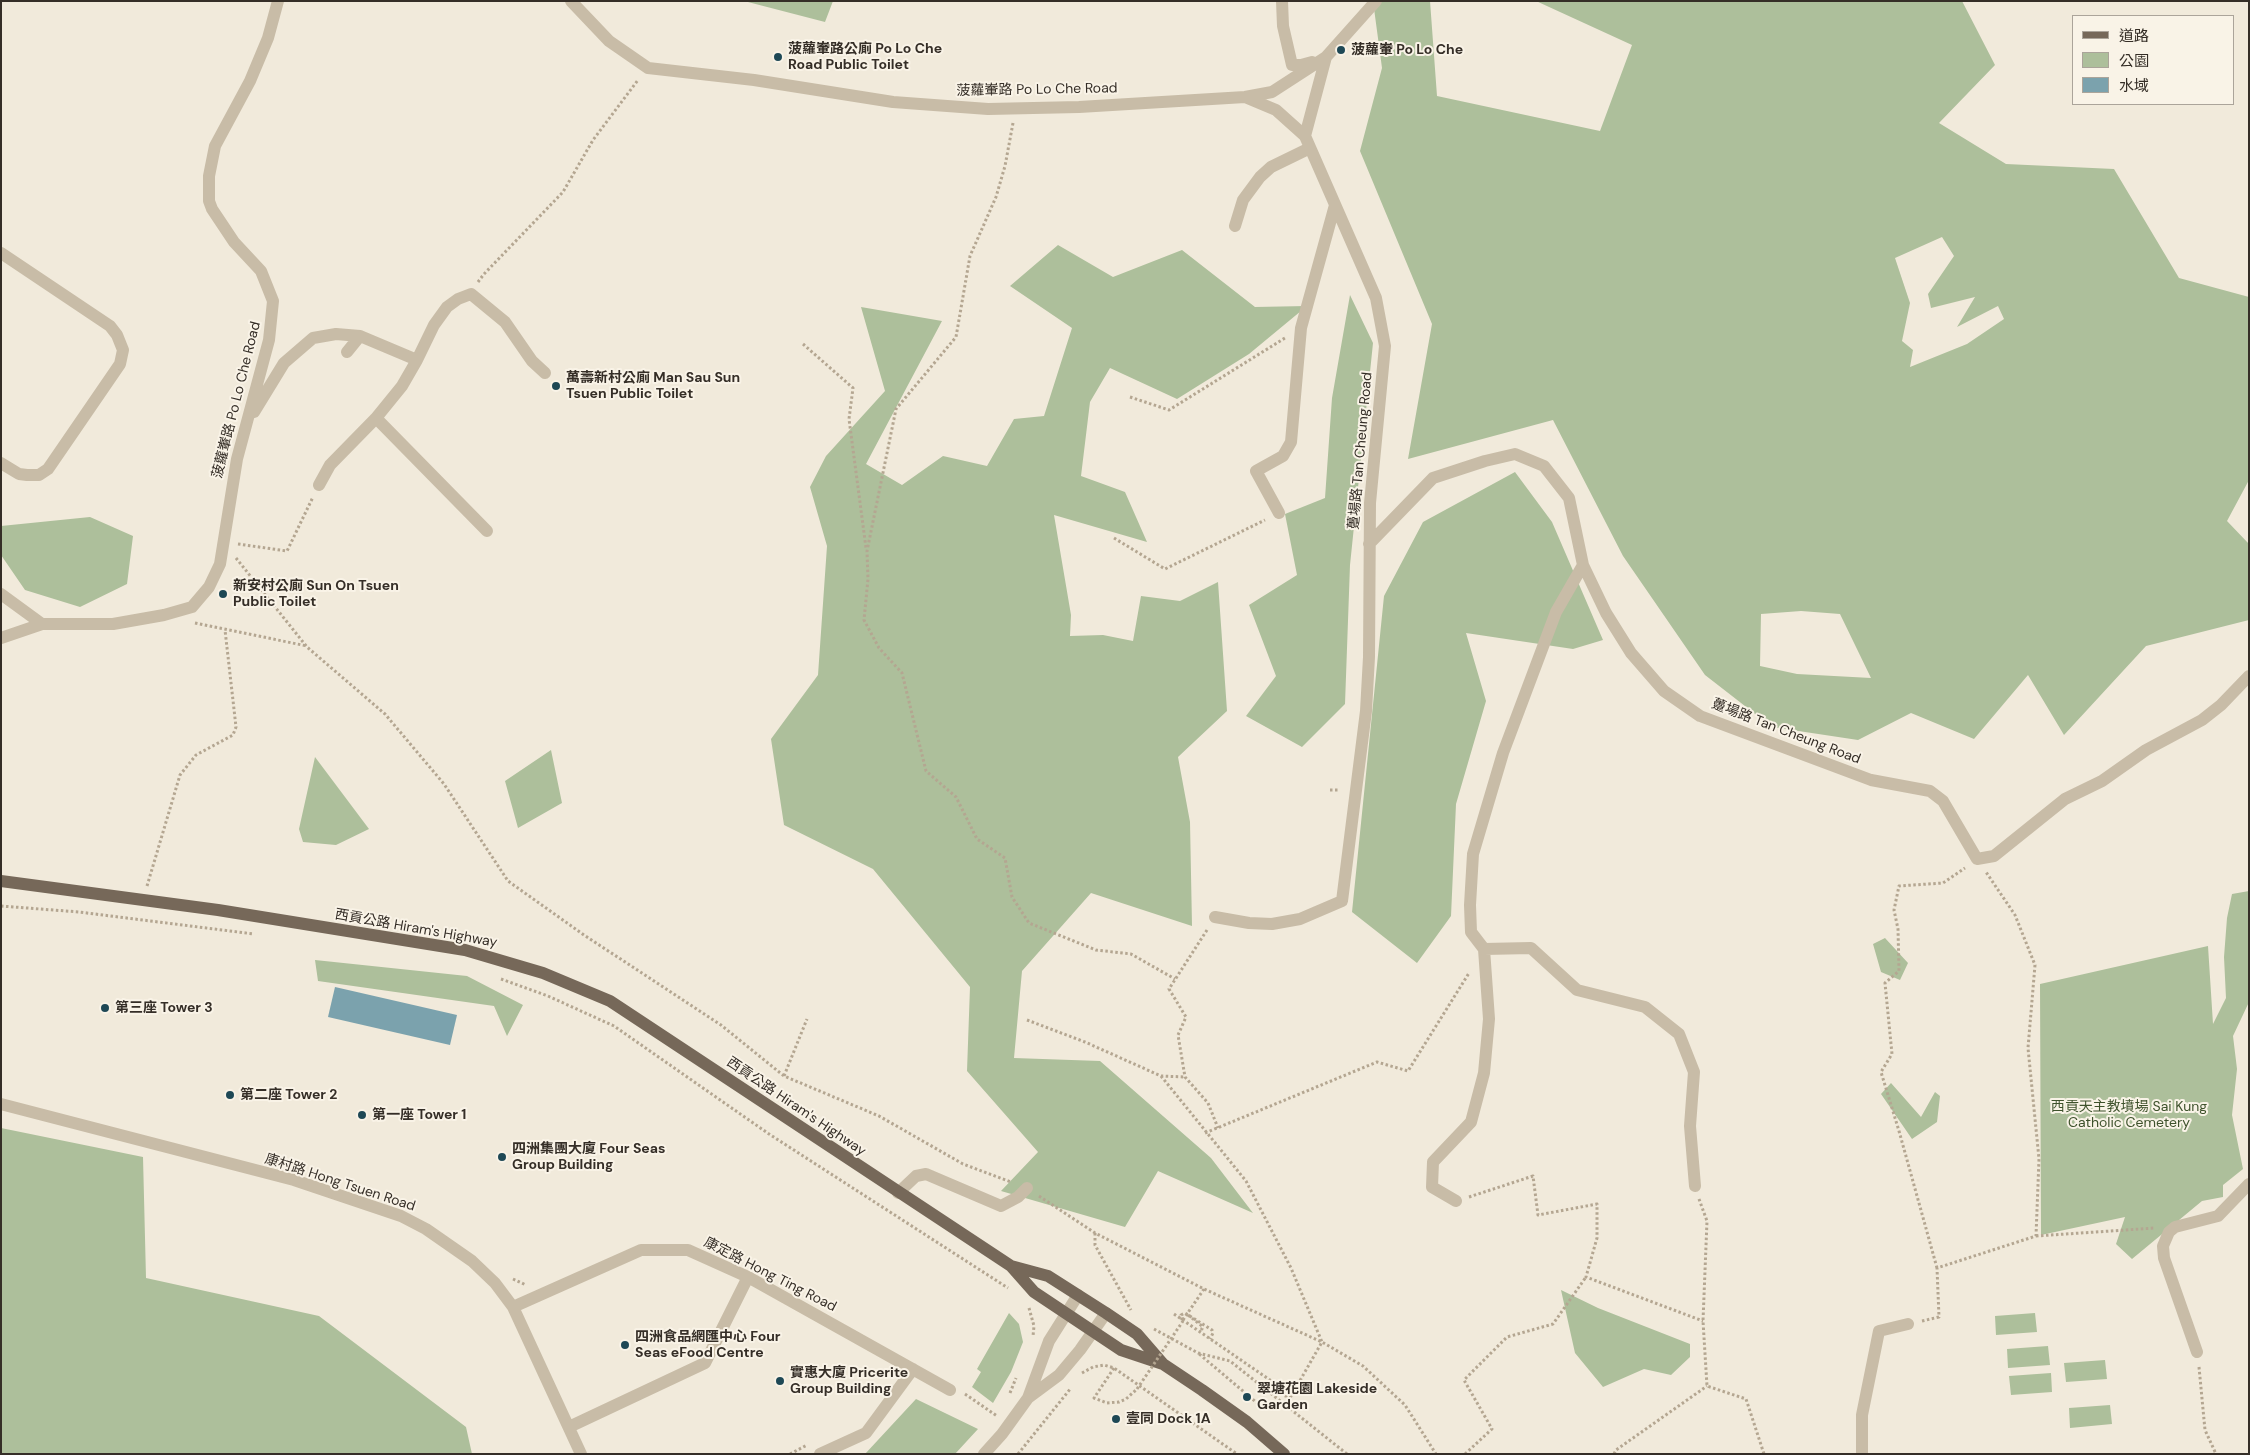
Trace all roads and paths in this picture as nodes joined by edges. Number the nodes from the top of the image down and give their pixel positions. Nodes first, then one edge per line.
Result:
1 (278, 1) edge
2 (571, 1) edge
3 (1282, 1) edge
4 (1376, 1) edge
5 (1326, 57) junction
6 (648, 68) junction
7 (1245, 97) junction
8 (1016, 108) junction
9 (1308, 142) junction
10 (1335, 205) junction
11 (1235, 226) dead end
12 (1, 253) edge
13 (471, 294) junction
14 (1301, 328) junction
15 (360, 336) junction
16 (803, 344) dead end
17 (347, 352) dead end
18 (417, 360) junction
19 (545, 374) dead end
20 (1130, 397) dead end
21 (376, 418) junction
22 (246, 427) junction
23 (1, 463) edge
24 (319, 485) joint
25 (1279, 513) joint
26 (487, 531) dead end
27 (1114, 538) dead end
28 (223, 542) junction
29 (1369, 544) junction
30 (867, 551) junction
31 (1583, 565) junction
32 (1, 594) edge
33 (190, 622) dead end
34 (42, 624) junction
35 (225, 630) junction
36 (1, 638) edge
37 (307, 646) junction
38 (2249, 676) edge
39 (1977, 859) junction
40 (1, 881) edge
41 (143, 900) junction
42 (1, 906) edge
43 (1215, 917) joint
44 (263, 935) dead end
45 (1484, 949) junction
46 (494, 977) dead end
47 (1175, 979) junction
48 (807, 1019) dead end
49 (1026, 1020) dead end
50 (784, 1076) junction
51 (1161, 1076) junction
52 (1185, 1077) junction
53 (1, 1104) edge
54 (1218, 1128) junction
55 (1205, 1133) junction
56 (2249, 1184) edge
57 (1695, 1186) joint
58 (1026, 1188) junction
59 (898, 1193) junction
60 (1456, 1201) joint
61 (2169, 1232) junction
62 (1096, 1233) junction
63 (2036, 1236) junction
64 (1011, 1266) junction
65 (1937, 1268) junction
66 (748, 1278) junction
67 (1586, 1278) junction
68 (534, 1282) dead end
69 (526, 1285) dead end
70 (1204, 1289) junction
71 (1009, 1290) dead end
72 (1078, 1295) junction
73 (1026, 1305) dead end
74 (513, 1307) junction
75 (1129, 1307) dead end
76 (1106, 1313) junction
77 (1065, 1314) junction
78 (1188, 1315) junction
79 (1183, 1321) junction
80 (1703, 1322) junction
81 (1908, 1324) joint
82 (1151, 1327) dead end
83 (1093, 1332) junction
84 (1033, 1338) dead end
85 (1210, 1339) junction
86 (1322, 1342) junction
87 (2197, 1352) joint
88 (1198, 1353) junction
89 (1163, 1364) junction
90 (1114, 1368) junction
91 (912, 1369) junction
92 (1020, 1370) dead end
93 (965, 1386) dead end
94 (1706, 1386) junction
95 (956, 1391) junction
96 (1009, 1395) dead end
97 (1028, 1398) junction
98 (959, 1400) dead end
99 (1286, 1405) junction
100 (1002, 1410) dead end
101 (998, 1416) junction
102 (993, 1423) dead end
103 (569, 1427) junction
104 (815, 1442) dead end
105 (581, 1454) edge
106 (790, 1454) edge
107 (820, 1454) edge
108 (984, 1454) edge
109 (1018, 1454) edge
110 (1237, 1454) edge
111 (1284, 1454) edge
112 (1347, 1454) edge
113 (1436, 1454) edge
114 (1465, 1454) edge
115 (1614, 1454) edge
116 (1764, 1454) edge
117 (1862, 1454) edge
118 (2216, 1454) edge

1 - 22 street, 菠蘿輋路 Po Lo Che Road
2 - 6 street, 菠蘿輋路 Po Lo Che Road
3 - 5 street
4 - 5 street, 菠蘿輋路 Po Lo Che Road
5 - 7 street, 菠蘿輋路 Po Lo Che Road
5 - 9 street
6 - 8 street, 菠蘿輋路 Po Lo Che Road
6 - 13 path
7 - 8 street, 菠蘿輋路 Po Lo Che Road
7 - 9 street, 躉場路 Tan Cheung Road
8 - 30 path
9 - 10 street, 躉場路 Tan Cheung Road
9 - 11 street
10 - 14 street
10 - 29 street, 躉場路 Tan Cheung Road
12 - 23 street
13 - 18 street
13 - 19 street
14 - 20 path
14 - 25 street
15 - 17 street
15 - 18 street
15 - 22 street
16 - 30 path
18 - 21 street
21 - 24 street
21 - 26 street
22 - 28 street, 菠蘿輋路 Po Lo Che Road
24 - 28 path
25 - 27 path
28 - 34 street, 菠蘿輋路 Po Lo Che Road
28 - 37 path
29 - 31 street, 躉場路 Tan Cheung Road
29 - 43 street
30 - 47 path
31 - 39 street, 躉場路 Tan Cheung Road
31 - 45 street
32 - 34 street
33 - 35 path
34 - 36 street, 菠蘿輋路 Po Lo Che Road
35 - 37 path
35 - 41 path
37 - 50 path
38 - 39 street
39 - 63 path
39 - 65 path
40 - 41 main road, 西貢公路 Hiram's Highway
41 - 59 main road, 西貢公路 Hiram's Highway
42 - 44 path
43 - 47 path
45 - 54 path
45 - 57 street
45 - 60 street
46 - 71 path
47 - 52 path
48 - 50 path
49 - 51 path
50 - 58 path
51 - 52 path
51 - 55 path
52 - 54 path
53 - 74 street, 康村路 Hong Tsuen Road
54 - 55 path
55 - 86 path
56 - 61 street
57 - 80 path
58 - 59 street
58 - 62 path
59 - 64 main road, 西貢公路 Hiram's Highway
60 - 67 path
61 - 63 path
61 - 87 street
62 - 70 path
62 - 75 path
63 - 65 path
64 - 72 main road, 西貢公路 Hiram's Highway
64 - 77 main road, 西貢公路 Hiram's Highway
65 - 81 path
66 - 74 street, 康定路 Hong Ting Road
66 - 91 street, 康定路 Hong Ting Road
66 - 103 street
67 - 80 path
67 - 114 path
68 - 69 path
70 - 78 path
70 - 86 path
72 - 76 main road, 西貢公路 Hiram's Highway
72 - 77 street
73 - 84 path
74 - 103 street, 康村路 Hong Tsuen Road
76 - 83 street
76 - 89 main road, 西貢公路 Hiram's Highway
77 - 83 main road, 西貢公路 Hiram's Highway
77 - 97 street
78 - 79 path
78 - 85 path
79 - 85 path
79 - 90 path, bridge
80 - 94 path
81 - 117 street
82 - 88 path
83 - 89 main road, 西貢公路 Hiram's Highway
83 - 97 street
85 - 99 path
86 - 99 path
86 - 113 path
87 - 118 path
88 - 99 path
88 - 99 path
89 - 111 main road, 西貢公路 Hiram's Highway
90 - 109 path
90 - 110 path
91 - 95 street, 康定路 Hong Ting Road
91 - 107 street
92 - 96 path
93 - 95 path
94 - 115 path
94 - 116 path
95 - 98 path
95 - 101 path
97 - 108 street
99 - 112 path
100 - 101 path
101 - 102 path
103 - 105 street, 康村路 Hong Tsuen Road
104 - 106 path

